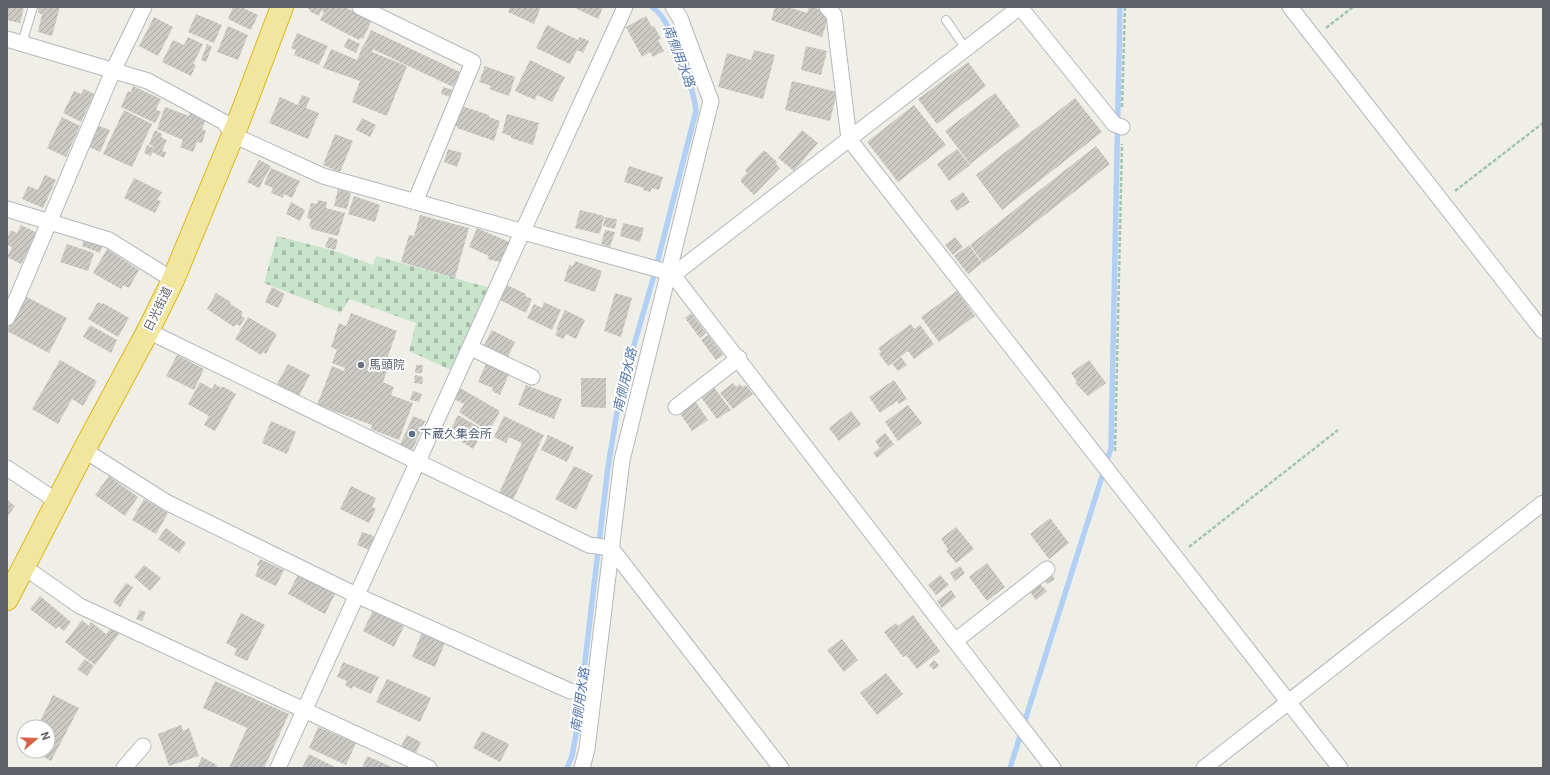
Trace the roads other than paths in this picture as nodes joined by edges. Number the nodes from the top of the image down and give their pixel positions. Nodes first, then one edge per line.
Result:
1 (33, 7) edge
2 (144, 7) edge
3 (282, 7) edge
4 (360, 7) edge
5 (625, 7) edge
6 (673, 7) edge
7 (827, 7) edge
8 (1020, 7) edge
9 (1290, 7) edge
10 (946, 20) dead end
11 (7, 38) edge
12 (22, 43) junction
13 (966, 49) junction
14 (113, 71) junction
15 (1122, 127) road end
16 (233, 135) junction
17 (849, 139) junction
18 (415, 202) junction
19 (7, 209) edge
20 (48, 221) junction
21 (524, 232) junction
22 (662, 271) junction
23 (173, 280) junction
24 (7, 318) edge
25 (148, 331) junction
26 (1543, 332) edge
27 (471, 348) junction
28 (739, 358) junction
29 (532, 377) dead end
30 (676, 407) dead end
31 (84, 450) junction
32 (418, 462) junction
33 (7, 468) edge
34 (58, 502) junction
35 (1543, 503) edge
36 (608, 548) junction
37 (24, 568) junction
38 (1047, 569) dead end
39 (356, 595) junction
40 (7, 599) edge
41 (955, 641) junction
42 (570, 691) dead end
43 (1288, 702) junction
44 (304, 711) junction
45 (143, 746) dead end
46 (420, 766) edge
47 (124, 768) edge
48 (278, 768) edge
49 (582, 768) edge
50 (780, 768) edge
51 (1053, 768) edge
52 (1204, 768) edge
53 (1340, 768) edge

1 - 12 lane
2 - 14 street
3 - 16 highway, 日光街道
4 - 18 street
5 - 21 street
6 - 22 street
7 - 17 street
8 - 13 street
8 - 15 street
9 - 26 street
10 - 13 lane
11 - 12 street
12 - 14 street
13 - 17 street
14 - 16 street
14 - 20 street
16 - 18 street
16 - 23 highway, 日光街道
17 - 22 street
17 - 43 street
18 - 21 street
19 - 20 street
20 - 23 street
20 - 24 street
21 - 22 street
21 - 27 street
22 - 28 street
22 - 36 street
23 - 25 highway, 日光街道
25 - 31 highway, 日光街道
25 - 32 street
27 - 29 street
27 - 32 street
28 - 30 street
28 - 41 street
31 - 34 highway, 日光街道
31 - 39 street
32 - 36 street
32 - 39 street
33 - 34 street
34 - 37 highway, 日光街道
35 - 43 street
36 - 49 street
36 - 50 street
37 - 40 highway, 日光街道
37 - 44 street
38 - 41 street
39 - 42 street
39 - 44 street
41 - 51 street
43 - 52 street
43 - 53 street
44 - 46 street
44 - 48 street
45 - 47 street

